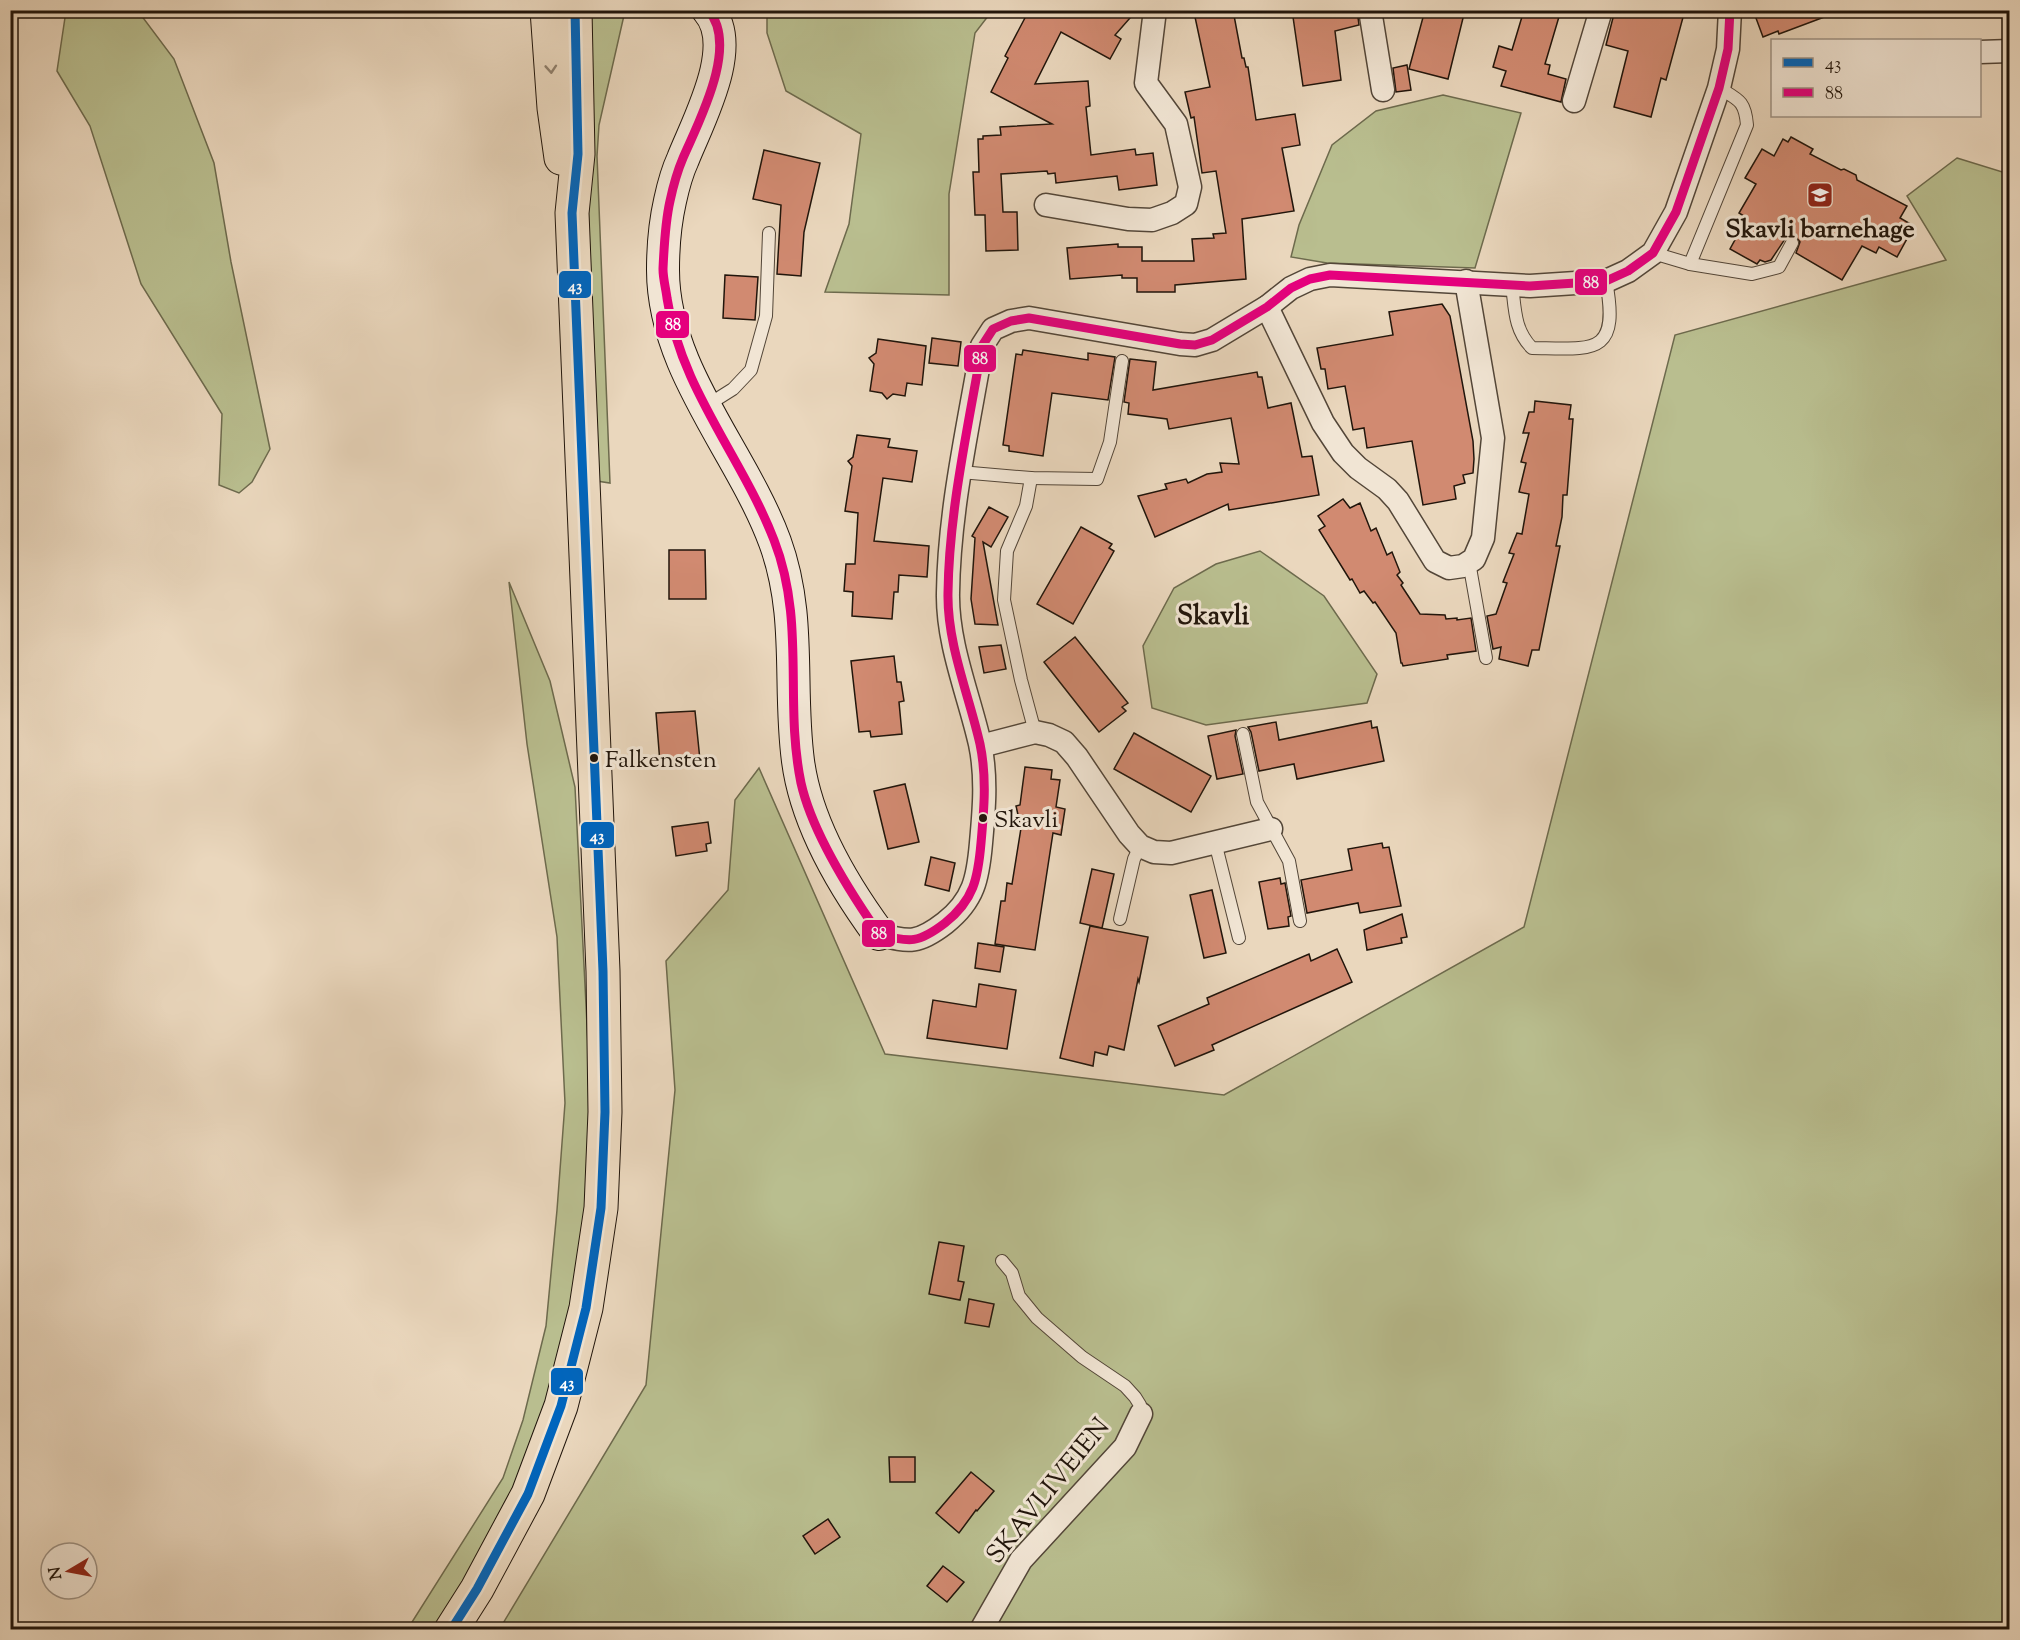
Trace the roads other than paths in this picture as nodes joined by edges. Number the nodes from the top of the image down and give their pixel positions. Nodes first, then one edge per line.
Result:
1 (547, 10) edge
2 (575, 10) edge
3 (708, 10) edge
4 (1155, 10) edge
5 (1370, 10) edge
6 (1601, 10) edge
7 (1730, 10) edge
8 (2010, 51) edge
9 (1981, 52) edge
10 (1719, 88) junction
11 (1383, 90) dead end
12 (1574, 101) dead end
13 (1046, 205) dead end
14 (572, 213) junction
15 (770, 233) dead end
16 (1792, 243) dead end
17 (1653, 253) junction
18 (1690, 264) junction
19 (1466, 281) junction
20 (1606, 281) junction
21 (1512, 285) junction
22 (1267, 307) junction
23 (1122, 361) dead end
24 (705, 406) junction
25 (960, 472) junction
26 (1031, 478) junction
27 (1469, 562) junction
28 (1486, 658) dead end
29 (1035, 732) junction
30 (1243, 734) dead end
31 (981, 746) junction
32 (1270, 829) junction
33 (1215, 842) junction
34 (1140, 846) junction
35 (1120, 919) dead end
36 (1300, 921) dead end
37 (879, 934) joint
38 (1239, 938) dead end
39 (1002, 1261) dead end
40 (1141, 1414) joint
41 (451, 1629) edge
42 (981, 1629) edge

1 -> 14 main road
2 - 14 main road
3 - 24 street
4 - 13 street
5 - 11 street
6 - 12 street
7 - 10 street
8 - 9 street
10 - 17 street
10 - 18 lane
14 - 41 main road
15 - 24 lane
16 - 18 lane
17 - 18 lane
17 - 20 street
19 - 21 street
19 - 22 street
19 - 27 street
20 - 21 street
20 - 21 lane
22 - 25 street
22 - 27 street
23 - 26 lane
24 - 37 street
25 - 26 lane
25 - 31 street
26 - 29 lane
27 - 28 lane
29 - 31 street
29 - 34 street
30 - 32 lane
31 - 37 street
32 - 33 street
32 - 36 lane
33 - 34 street
33 - 38 lane
34 - 35 lane
39 - 40 lane, SKAVLIVEIEN
40 - 42 street, SKAVLIVEIEN

